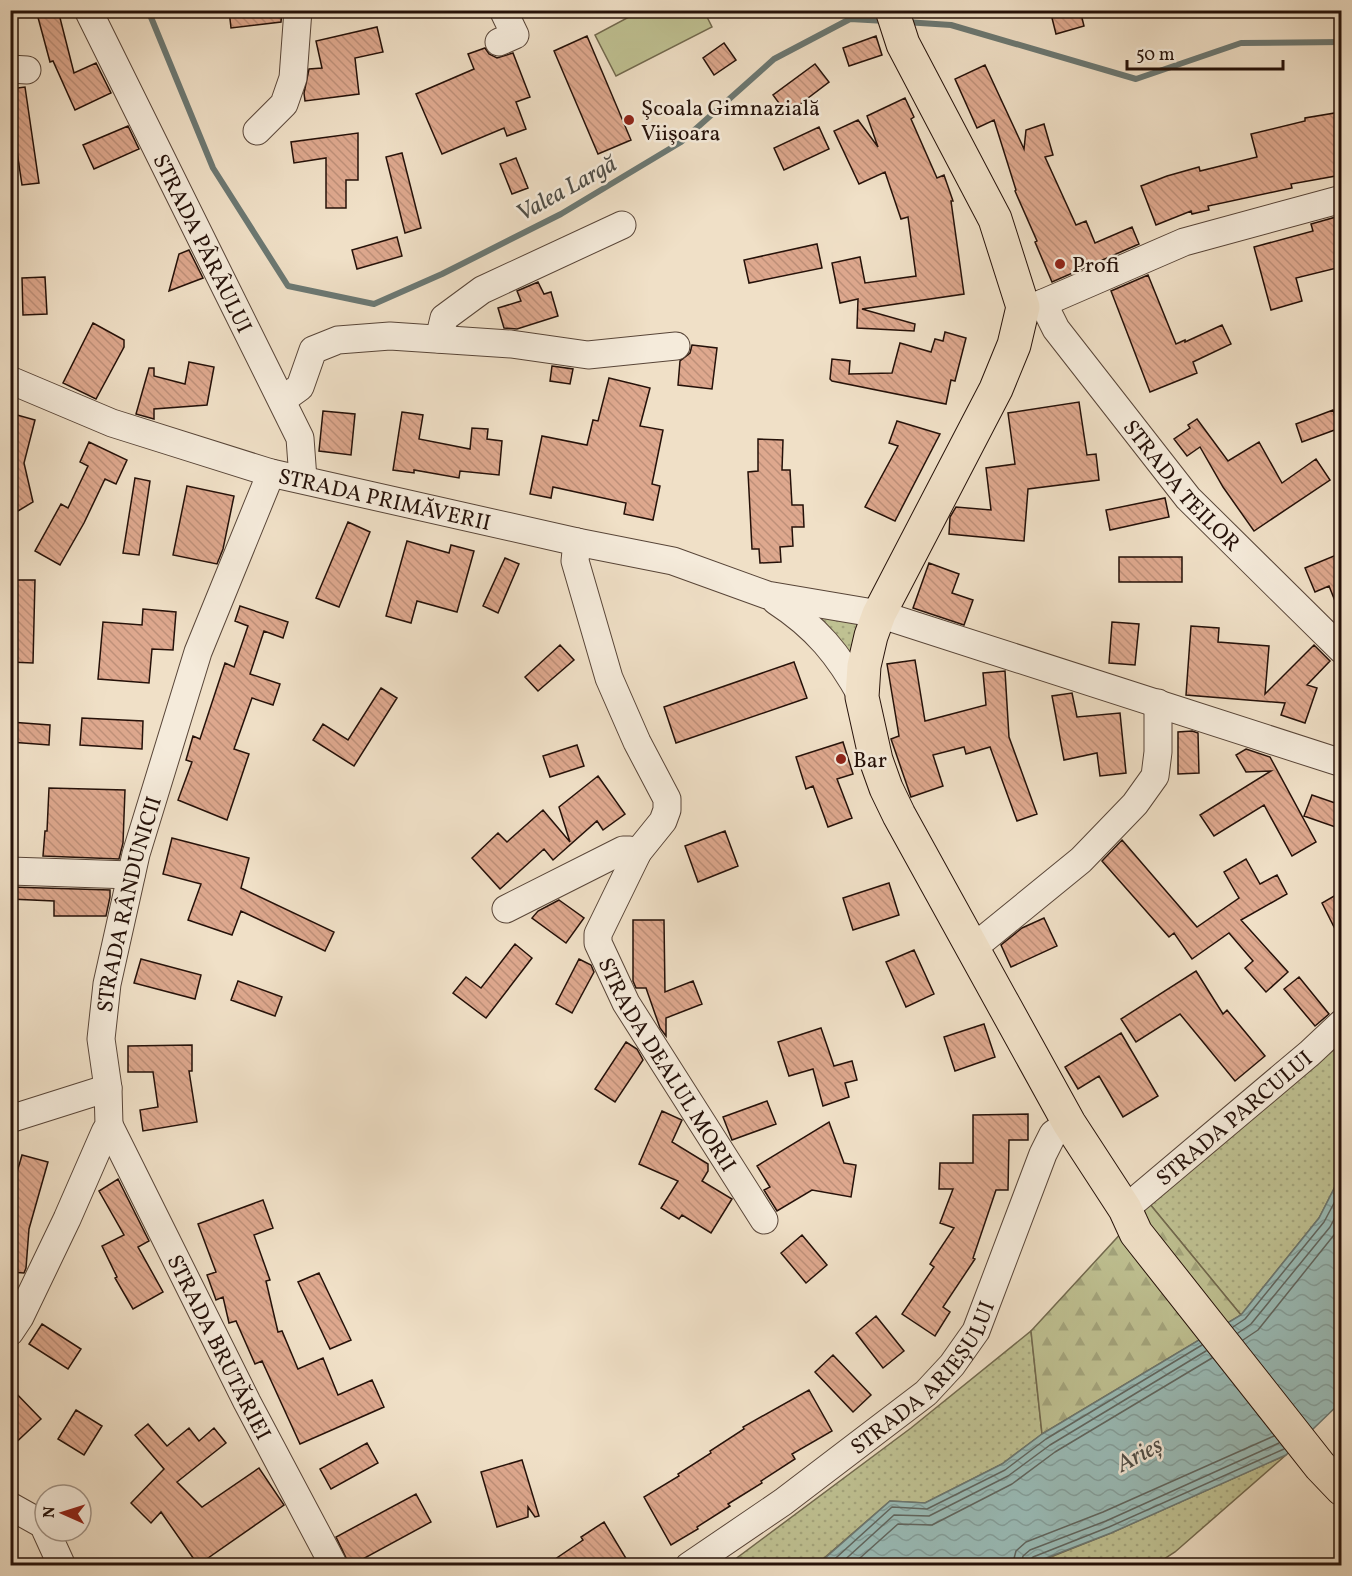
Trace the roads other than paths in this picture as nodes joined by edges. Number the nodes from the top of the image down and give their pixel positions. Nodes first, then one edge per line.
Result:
1 (88, 10) edge
2 (298, 10) edge
3 (503, 10) edge
4 (892, 10) edge
5 (499, 42) dead end
6 (257, 131) dead end
7 (1341, 199) edge
8 (622, 225) dead end
9 (1033, 305) junction
10 (439, 339) junction
11 (676, 346) dead end
12 (10, 380) edge
13 (282, 400) junction
14 (271, 473) junction
15 (303, 479) junction
16 (577, 542) junction
17 (767, 595) junction
18 (879, 615) junction
19 (1341, 650) edge
20 (862, 697) junction
21 (1158, 703) junction
22 (1341, 763) edge
23 (638, 852) junction
24 (10, 871) edge
25 (131, 875) junction
26 (506, 909) dead end
27 (972, 948) junction
28 (1341, 1023) edge
29 (108, 1088) junction
30 (10, 1119) edge
31 (1069, 1123) junction
32 (109, 1125) junction
33 (764, 1220) dead end
34 (1130, 1221) junction
35 (10, 1332) edge
36 (1331, 1478) edge
37 (10, 1506) edge
38 (33, 1519) edge
39 (52, 1543) edge
40 (62, 1566) edge
41 (334, 1566) edge
42 (689, 1566) edge

1 - 13 street, STRADA PÂRÂULUI
2 - 6 street
3 - 5 street
4 - 9 main road
7 - 9 street
8 - 10 street
9 - 18 main road
9 - 19 street, STRADA TEILOR
10 - 11 street
10 - 13 street
12 - 14 street, STRADA PRIMĂVERII
13 - 15 street, STRADA PÂRÂULUI
14 - 15 street, STRADA PRIMĂVERII
14 - 25 street, STRADA RÂNDUNICII
15 - 16 street, STRADA PRIMĂVERII
16 - 17 street, STRADA PRIMĂVERII
16 - 23 street, STRADA DEALUL MORII
17 - 18 street
17 - 20 street
18 - 20 main road
18 - 21 street
20 - 27 main road
21 - 22 street
21 - 27 street
23 - 26 street
23 - 33 street, STRADA DEALUL MORII
24 - 25 street
25 - 29 street, STRADA RÂNDUNICII
27 - 31 main road
28 - 34 street, STRADA PARCULUI
29 - 30 street
29 - 32 street, STRADA RÂNDUNICII
31 - 34 main road
31 - 42 street, STRADA ARIEȘULUI
32 - 35 street, STRADA RÂNDUNICII
32 - 41 street, STRADA BRUTĂRIEI
34 - 36 main road
37 - 38 street
39 - 40 street

